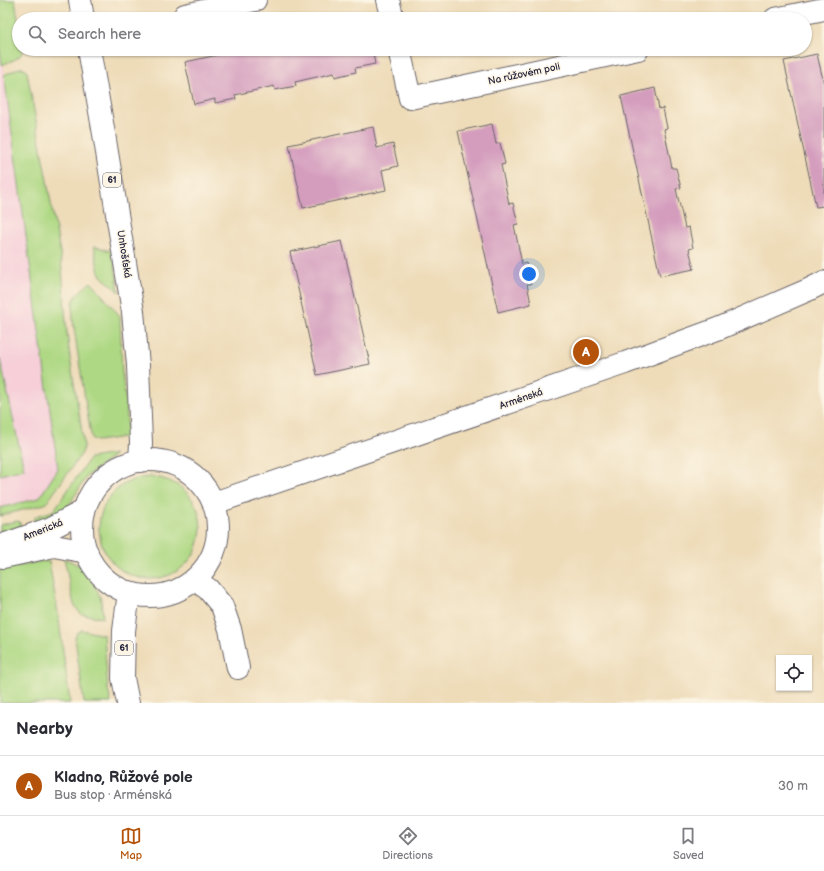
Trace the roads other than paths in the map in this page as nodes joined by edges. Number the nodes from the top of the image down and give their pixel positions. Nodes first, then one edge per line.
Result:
1 (80, 0) edge
2 (255, 0) edge
3 (388, 0) edge
4 (824, 9) edge
5 (83, 12) edge
6 (199, 12) edge
7 (391, 12) edge
8 (809, 12) edge
9 (90, 56) edge
10 (401, 56) edge
11 (605, 56) edge
12 (824, 282) edge
13 (140, 461) junction
14 (214, 502) junction
15 (84, 511) junction
16 (0, 546) edge
17 (87, 552) junction
18 (0, 557) edge
19 (195, 580) junction
20 (128, 592) junction
21 (238, 668) dead end
22 (128, 703) edge

1 - 5 street
2 - 6 street
3 - 7 street
4 - 8 street
9 - 13 street, Unhošťská / 61
10 - 11 street, Na růžovém poli
12 - 14 street, Arménská
13 - 14 street
13 - 15 street
14 - 19 street
15 - 16 street, Americká
15 - 17 street
17 - 18 street, Americká
17 - 20 street
19 - 20 street
19 - 21 street
20 - 22 street, 61

